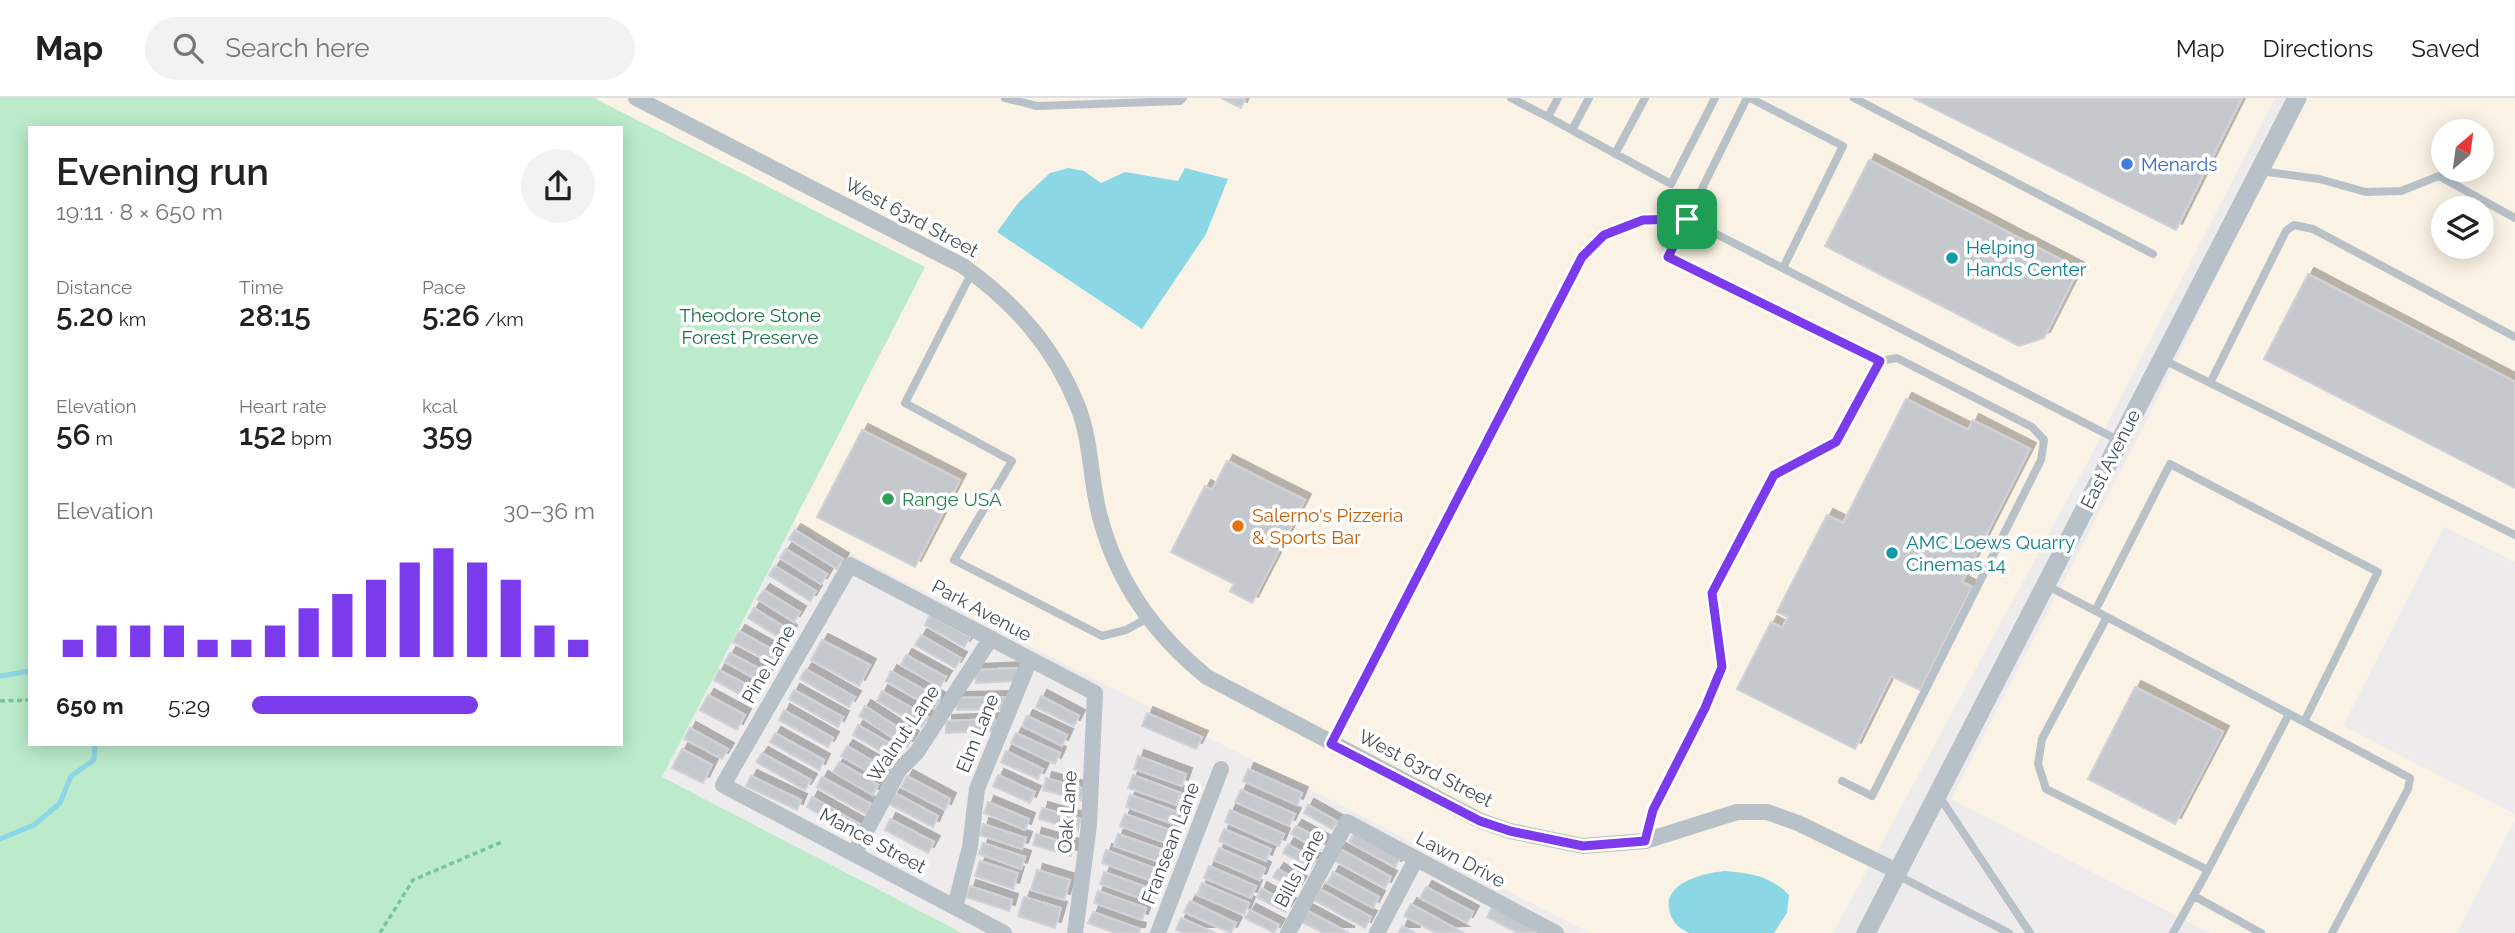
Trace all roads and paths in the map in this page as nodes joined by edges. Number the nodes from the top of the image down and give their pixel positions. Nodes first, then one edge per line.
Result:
1 (636, 98) edge
2 (1005, 98) edge
3 (1183, 98) edge
4 (1511, 98) edge
5 (1558, 98) edge
6 (1589, 98) edge
7 (1645, 98) edge
8 (1715, 98) edge
9 (1749, 98) edge
10 (1854, 98) edge
11 (2297, 98) edge
12 (1548, 117) junction
13 (1572, 131) junction
14 (1615, 154) junction
15 (2259, 171) junction
16 (2515, 218) edge
17 (1687, 219) junction
18 (2153, 254) dead end
19 (1783, 268) junction
20 (972, 272) junction
21 (2515, 337) edge
22 (2162, 359) junction
23 (1880, 361) junction
24 (2210, 383) junction
25 (2120, 440) junction
26 (2515, 535) edge
27 (850, 565) joint
28 (2046, 584) junction
29 (2095, 611) junction
30 (2107, 617) junction
31 (1148, 618) junction
32 (991, 638) junction
33 (1030, 659) junction
34 (1095, 693) joint
35 (28, 699) edge
36 (0, 701) edge
37 (2288, 714) junction
38 (2304, 722) junction
39 (1331, 744) junction
40 (1221, 769) dead end
41 (1842, 781) dead end
42 (723, 785) joint
43 (1937, 793) junction
44 (1347, 822) joint
45 (504, 841) dead end
46 (1645, 841) junction
47 (854, 854) junction
48 (1416, 859) junction
49 (2208, 870) junction
50 (1896, 873) junction
51 (2194, 896) junction
52 (955, 907) junction
53 (380, 933) edge
54 (1004, 933) edge
55 (1075, 933) edge
56 (1158, 933) edge
57 (1288, 933) edge
58 (1377, 933) edge
59 (1556, 933) edge
60 (1866, 933) edge
61 (2009, 933) edge
62 (2031, 933) edge
63 (2173, 933) edge
64 (2261, 933) edge
65 (2332, 933) edge

1 - 20 street, West 63rd Street
2 - 3 lane
4 - 12 lane
5 - 12 lane
6 - 13 lane
7 - 14 lane
8 - 14 lane
9 - 17 lane
9 - 19 lane
10 - 18 lane
11 - 15 street, East Avenue
12 - 13 lane
13 - 14 lane
15 - 16 lane
15 - 22 street, East Avenue
17 - 19 lane
17 - 23 lane
17 - 39 lane
19 - 25 lane
20 - 31 street, West 63rd Street
20 - 31 lane
21 - 24 lane
22 - 24 lane
22 - 25 street, East Avenue
23 - 41 lane
23 - 46 lane
24 - 26 lane
25 - 28 street, East Avenue
27 - 32 street, Park Avenue
27 - 42 street, Pine Lane
28 - 29 lane
28 - 43 street, East Avenue
29 - 30 lane
29 - 38 lane
30 - 37 lane
30 - 49 lane
31 - 39 street, West 63rd Street
32 - 33 street, Park Avenue
32 - 47 street, Walnut Lane
33 - 34 street, Park Avenue
33 - 52 street, Elm Lane
34 - 55 street, Oak Lane
35 - 36 path
37 - 38 lane
37 - 49 lane
38 - 65 lane
39 - 46 street, West 63rd Street
40 - 56 street, Fransean Lane
42 - 47 street, Mance Street
43 - 50 street, East Avenue
43 - 62 lane
44 - 48 street, Lawn Drive
44 - 57 street, Bills Lane
45 - 53 path
46 - 50 street, West 63rd Street
47 - 52 street, Mance Street
48 - 58 street
48 - 59 street, Lawn Drive
49 - 51 lane
50 - 60 street, East Avenue
50 - 61 lane
51 - 63 lane
51 - 64 lane
52 - 54 street, Mance Street

